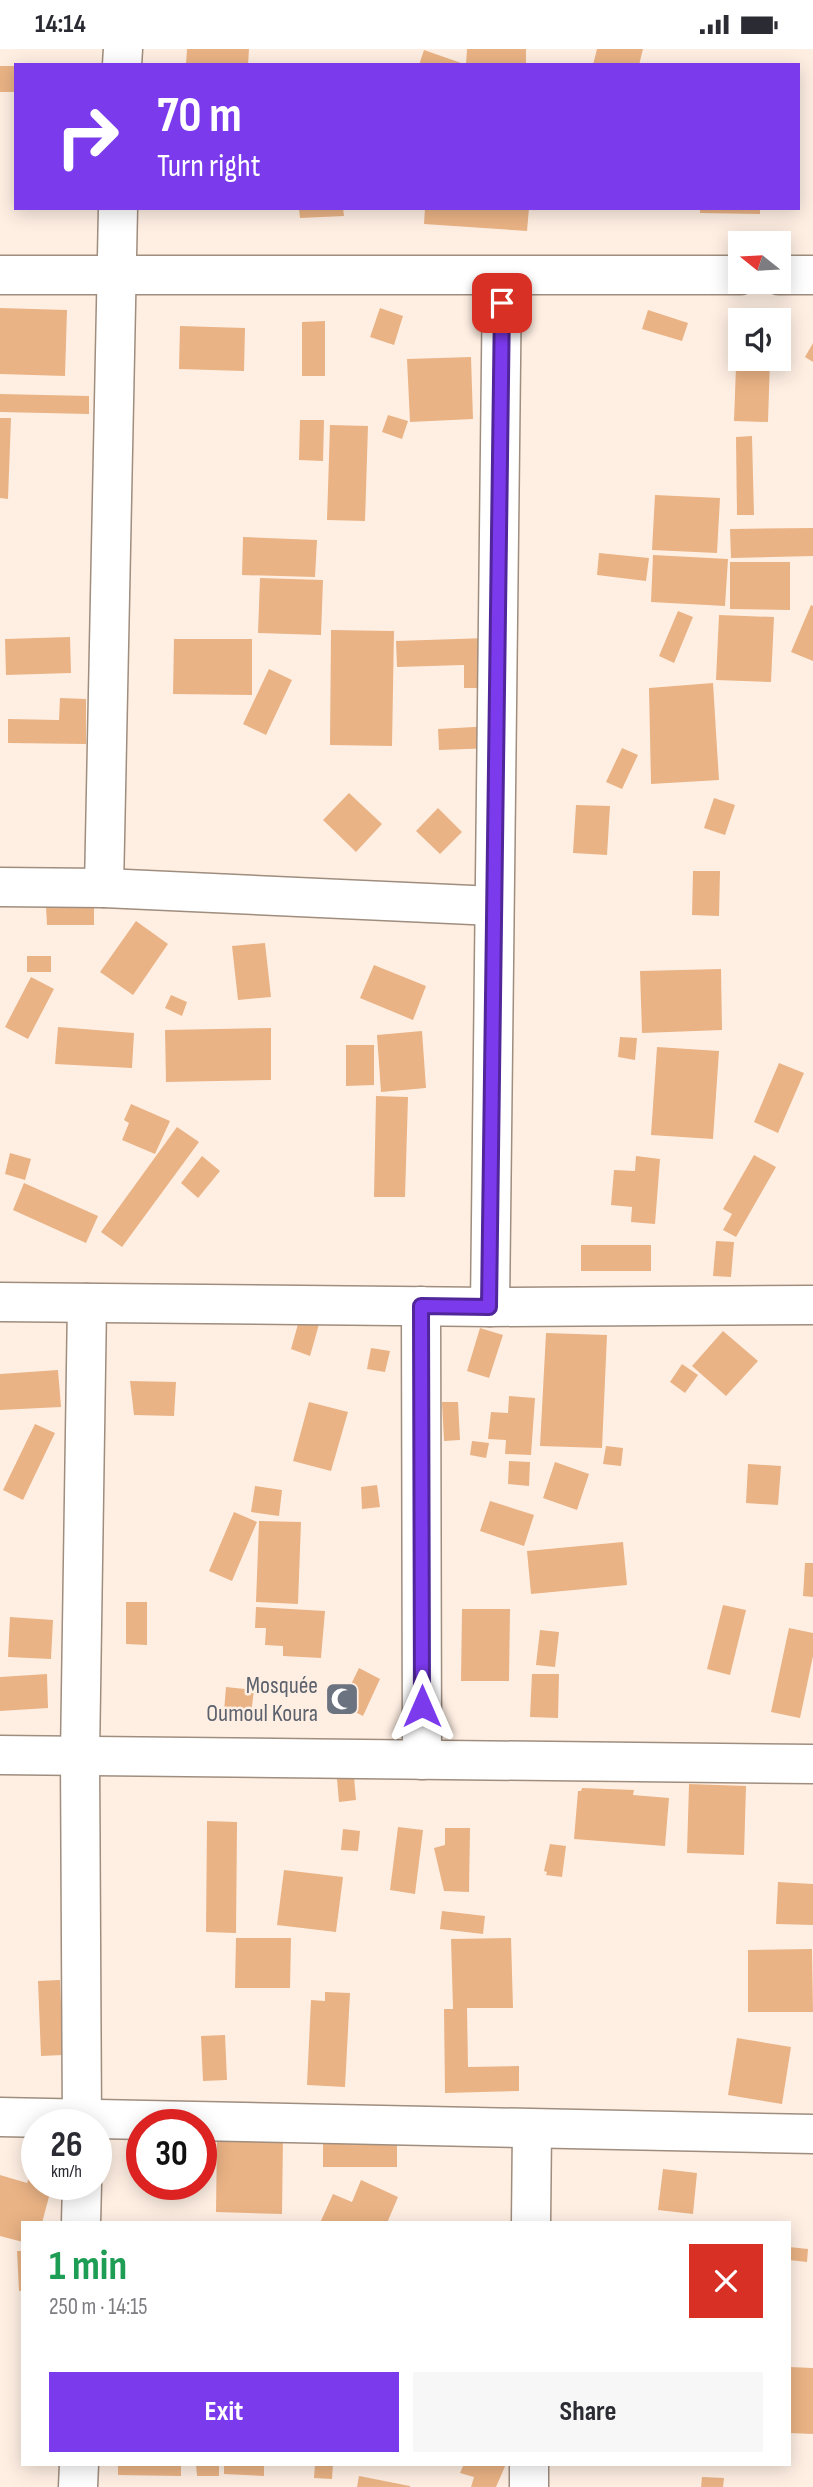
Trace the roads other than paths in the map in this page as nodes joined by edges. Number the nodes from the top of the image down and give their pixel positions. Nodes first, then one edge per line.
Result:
1 (118, 210) edge
2 (0, 275) edge
3 (116, 275) junction
4 (728, 275) edge
5 (791, 275) edge
6 (813, 275) edge
7 (502, 276) junction
8 (0, 887) edge
9 (104, 888) junction
10 (494, 907) junction
11 (0, 1302) edge
12 (87, 1303) junction
13 (813, 1305) edge
14 (421, 1306) junction
15 (489, 1307) junction
16 (0, 1755) edge
17 (80, 1756) junction
18 (422, 1760) junction
19 (813, 1764) edge
20 (82, 2109) edge
21 (0, 2117) edge
22 (21, 2118) edge
23 (112, 2122) edge
24 (532, 2129) junction
25 (813, 2134) edge
26 (82, 2200) edge
27 (81, 2221) edge
28 (531, 2221) edge
29 (79, 2466) edge
30 (530, 2466) edge
31 (78, 2487) edge
32 (529, 2487) edge

1 - 3 street
2 - 3 street
3 - 7 street
3 - 9 street
4 - 7 street
5 - 6 street
7 - 10 street
8 - 9 street
9 - 10 street
10 - 15 street
11 - 12 street
12 - 14 street
12 - 17 street
13 - 15 street
14 - 15 street
14 - 18 street
16 - 17 street
17 - 18 street
17 - 20 street
18 - 19 street
21 - 22 street
23 - 24 street
24 - 25 street
24 - 28 street
26 - 27 street
29 - 31 street
30 - 32 street

